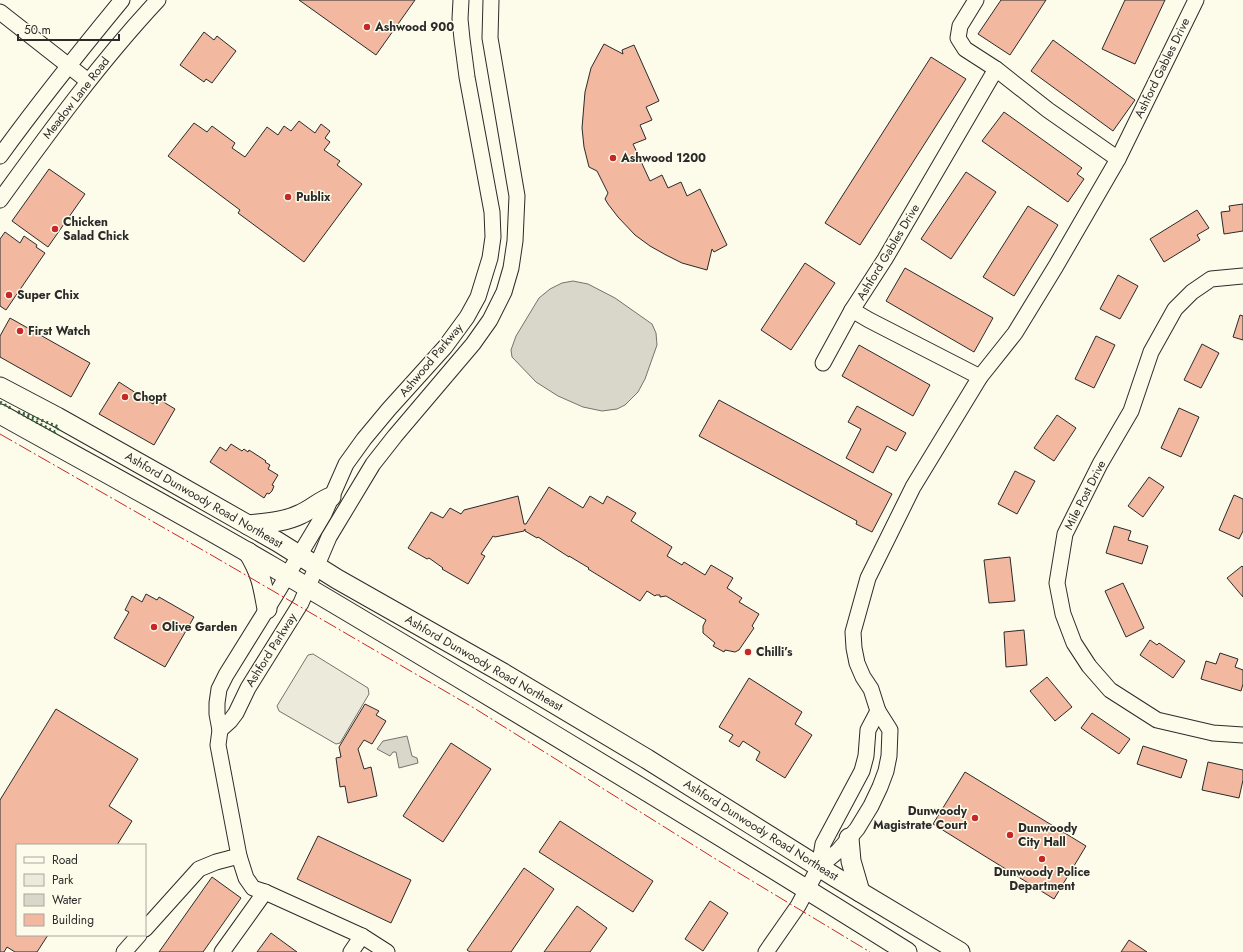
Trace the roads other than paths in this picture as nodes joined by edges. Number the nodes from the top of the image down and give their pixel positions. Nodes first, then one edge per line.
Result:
1 (122, 0) edge
2 (158, 0) edge
3 (461, 0) edge
4 (491, 0) edge
5 (976, 0) edge
6 (1196, 0) edge
7 (0, 12) edge
8 (68, 66) junction
9 (996, 69) junction
10 (88, 82) junction
11 (0, 156) edge
12 (1118, 158) junction
13 (0, 200) edge
14 (1243, 276) edge
15 (852, 310) junction
16 (824, 363) dead end
17 (980, 377) junction
18 (0, 387) edge
19 (0, 414) edge
20 (331, 497) junction
21 (248, 525) junction
22 (248, 552) junction
23 (299, 556) junction
24 (316, 566) junction
25 (287, 575) junction
26 (307, 587) junction
27 (267, 609) junction
28 (878, 711) junction
29 (220, 730) junction
30 (1243, 735) edge
31 (850, 838) junction
32 (239, 856) junction
33 (819, 867) junction
34 (807, 890) junction
35 (265, 892) junction
36 (860, 892) junction
37 (146, 928) edge
38 (138, 936) edge
39 (362, 936) junction
40 (124, 952) edge
41 (222, 952) edge
42 (351, 952) edge
43 (387, 952) edge
44 (766, 952) edge
45 (907, 952) edge
46 (960, 952) edge

1 - 8 street
2 - 10 street, Meadow Lane Road
3 - 20 street, Ashwood Parkway
4 - 24 street, Ashwood Parkway
5 - 9 street
6 - 12 street, Ashford Gables Drive
7 - 8 street
8 - 10 street
8 - 11 street
9 - 12 street
9 - 15 street, Ashford Gables Drive
10 - 13 street, Meadow Lane Road
12 - 17 street, Ashford Gables Drive
14 - 30 street, Mile Post Drive
15 - 16 street
15 - 17 street, Ashford Gables Drive
17 - 28 street, Ashford Gables Drive
18 - 21 main road, Ashford Dunwoody Road Northeast
19 - 22 main road, Ashford Dunwoody Road Northeast
20 - 21 main road
20 - 23 street, Ashwood Parkway
21 - 23 main road, Ashford Dunwoody Road Northeast
22 - 25 main road, Ashford Dunwoody Road Northeast
22 - 27 main road
23 - 24 main road, Ashford Dunwoody Road Northeast
23 - 25 street, Ashwood Parkway
24 - 26 street, Ashford Parkway
24 - 33 main road, Ashford Dunwoody Road Northeast
25 - 26 main road, Ashford Dunwoody Road Northeast
25 - 27 street, Ashford Parkway
26 - 29 street, Ashford Parkway
26 - 34 main road, Ashford Dunwoody Road Northeast
27 - 29 street, Ashford Parkway
28 - 31 street, Ashford Gables Drive
28 - 33 street
29 - 32 street, Ashford Parkway
31 - 33 street, Ashford Gables Drive
31 - 36 main road
32 - 35 street, Ashford Parkway
32 - 37 street
33 - 34 street
33 - 36 main road, Ashford Dunwoody Road Northeast
34 - 44 street
34 - 45 main road, Ashford Dunwoody Road Northeast
35 - 39 street, Ashford Parkway
35 - 41 street
36 - 46 main road, Ashford Dunwoody Road Northeast
38 - 40 street
39 - 42 street
39 - 43 street, Ashford Parkway

